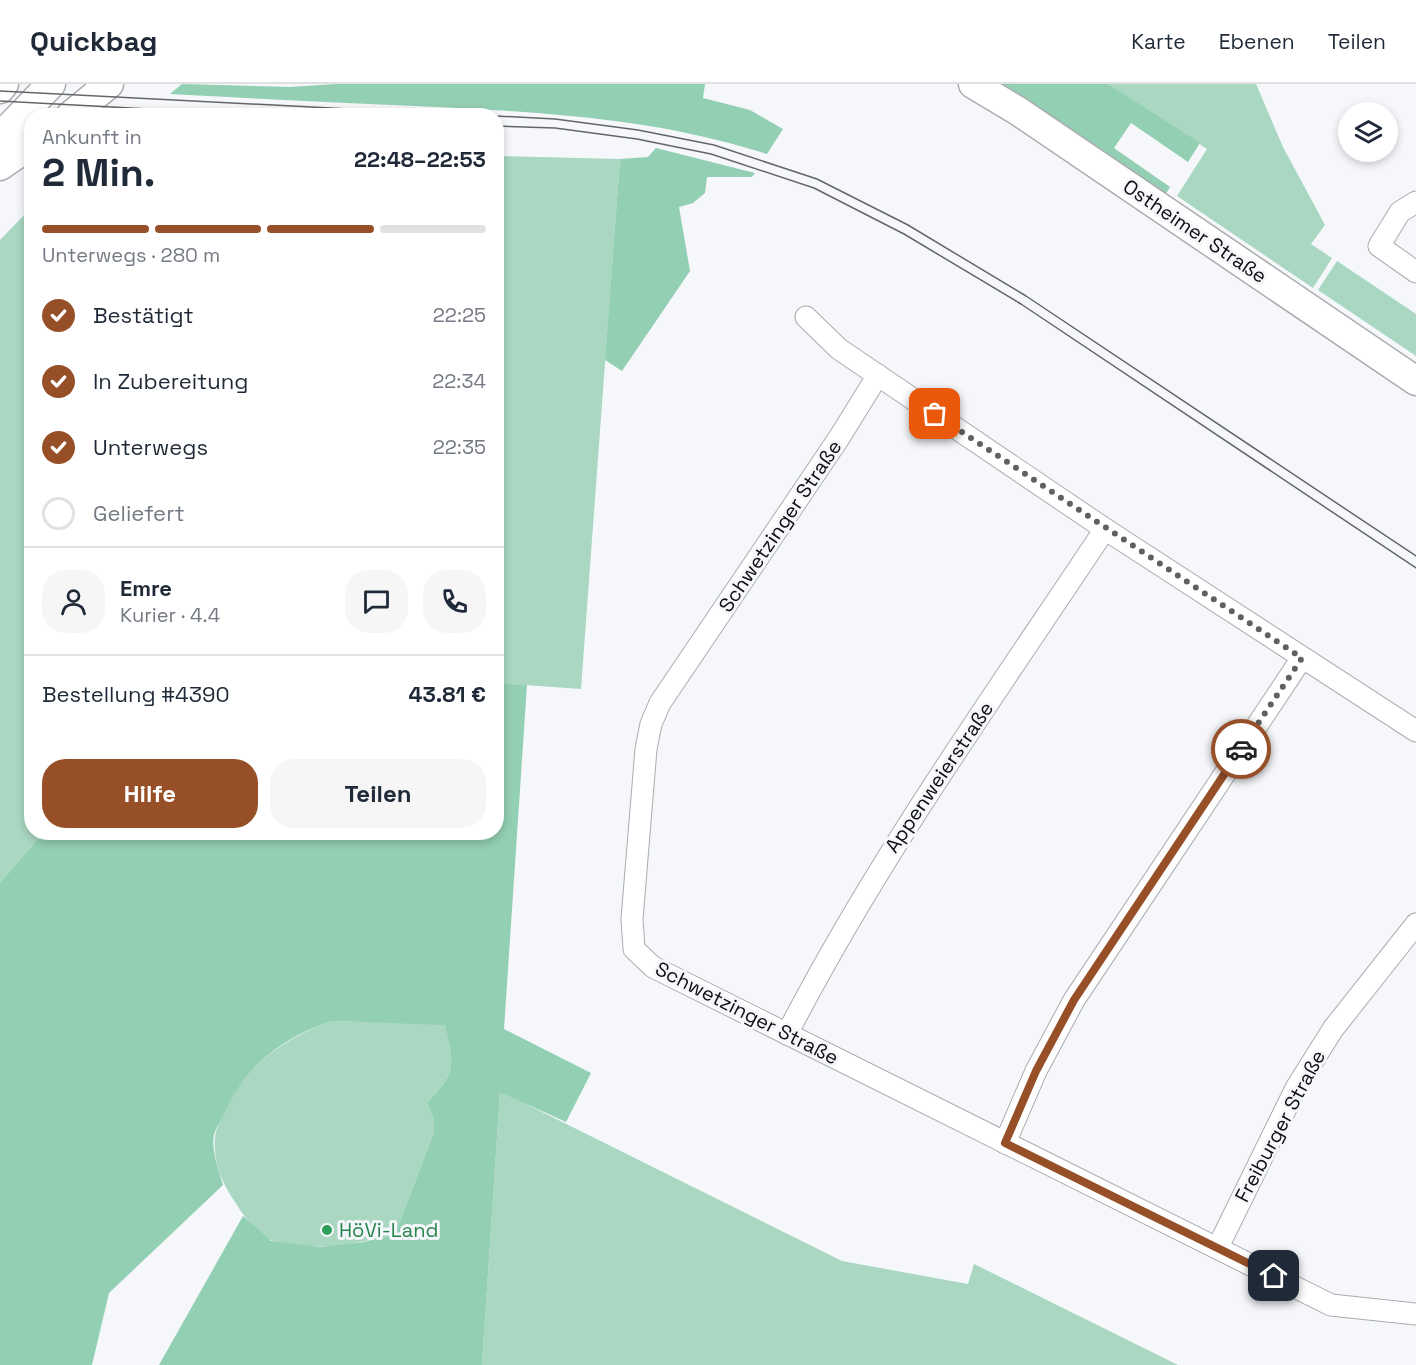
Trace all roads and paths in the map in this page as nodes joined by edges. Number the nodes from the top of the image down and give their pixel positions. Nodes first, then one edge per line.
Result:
1 (4, 84) edge
2 (51, 84) edge
3 (109, 84) edge
4 (973, 84) edge
5 (0, 89) edge
6 (28, 108) edge
7 (80, 108) edge
8 (24, 112) edge
9 (0, 137) edge
10 (24, 150) edge
11 (0, 166) edge
12 (1416, 202) edge
13 (1416, 272) edge
14 (806, 317) dead end
15 (878, 375) junction
16 (1416, 381) edge
17 (1105, 529) junction
18 (1302, 658) junction
19 (1416, 732) edge
20 (1416, 924) edge
21 (787, 1034) junction
22 (1005, 1143) junction
23 (1218, 1247) junction
24 (1416, 1314) edge

1 - 5 main road
2 - 6 main road
3 - 7 main road
4 - 16 main road, Ostheimer Straße
8 - 9 main road
10 - 11 main road
12 - 13 street
14 - 15 street
15 - 17 street
15 - 21 street, Schwetzinger Straße
17 - 18 street
17 - 21 street, Appenweierstraße
18 - 19 street
18 - 22 street
20 - 23 street, Freiburger Straße
21 - 22 street, Schwetzinger Straße
22 - 23 street, Schwetzinger Straße
23 - 24 street, Schwetzinger Straße

